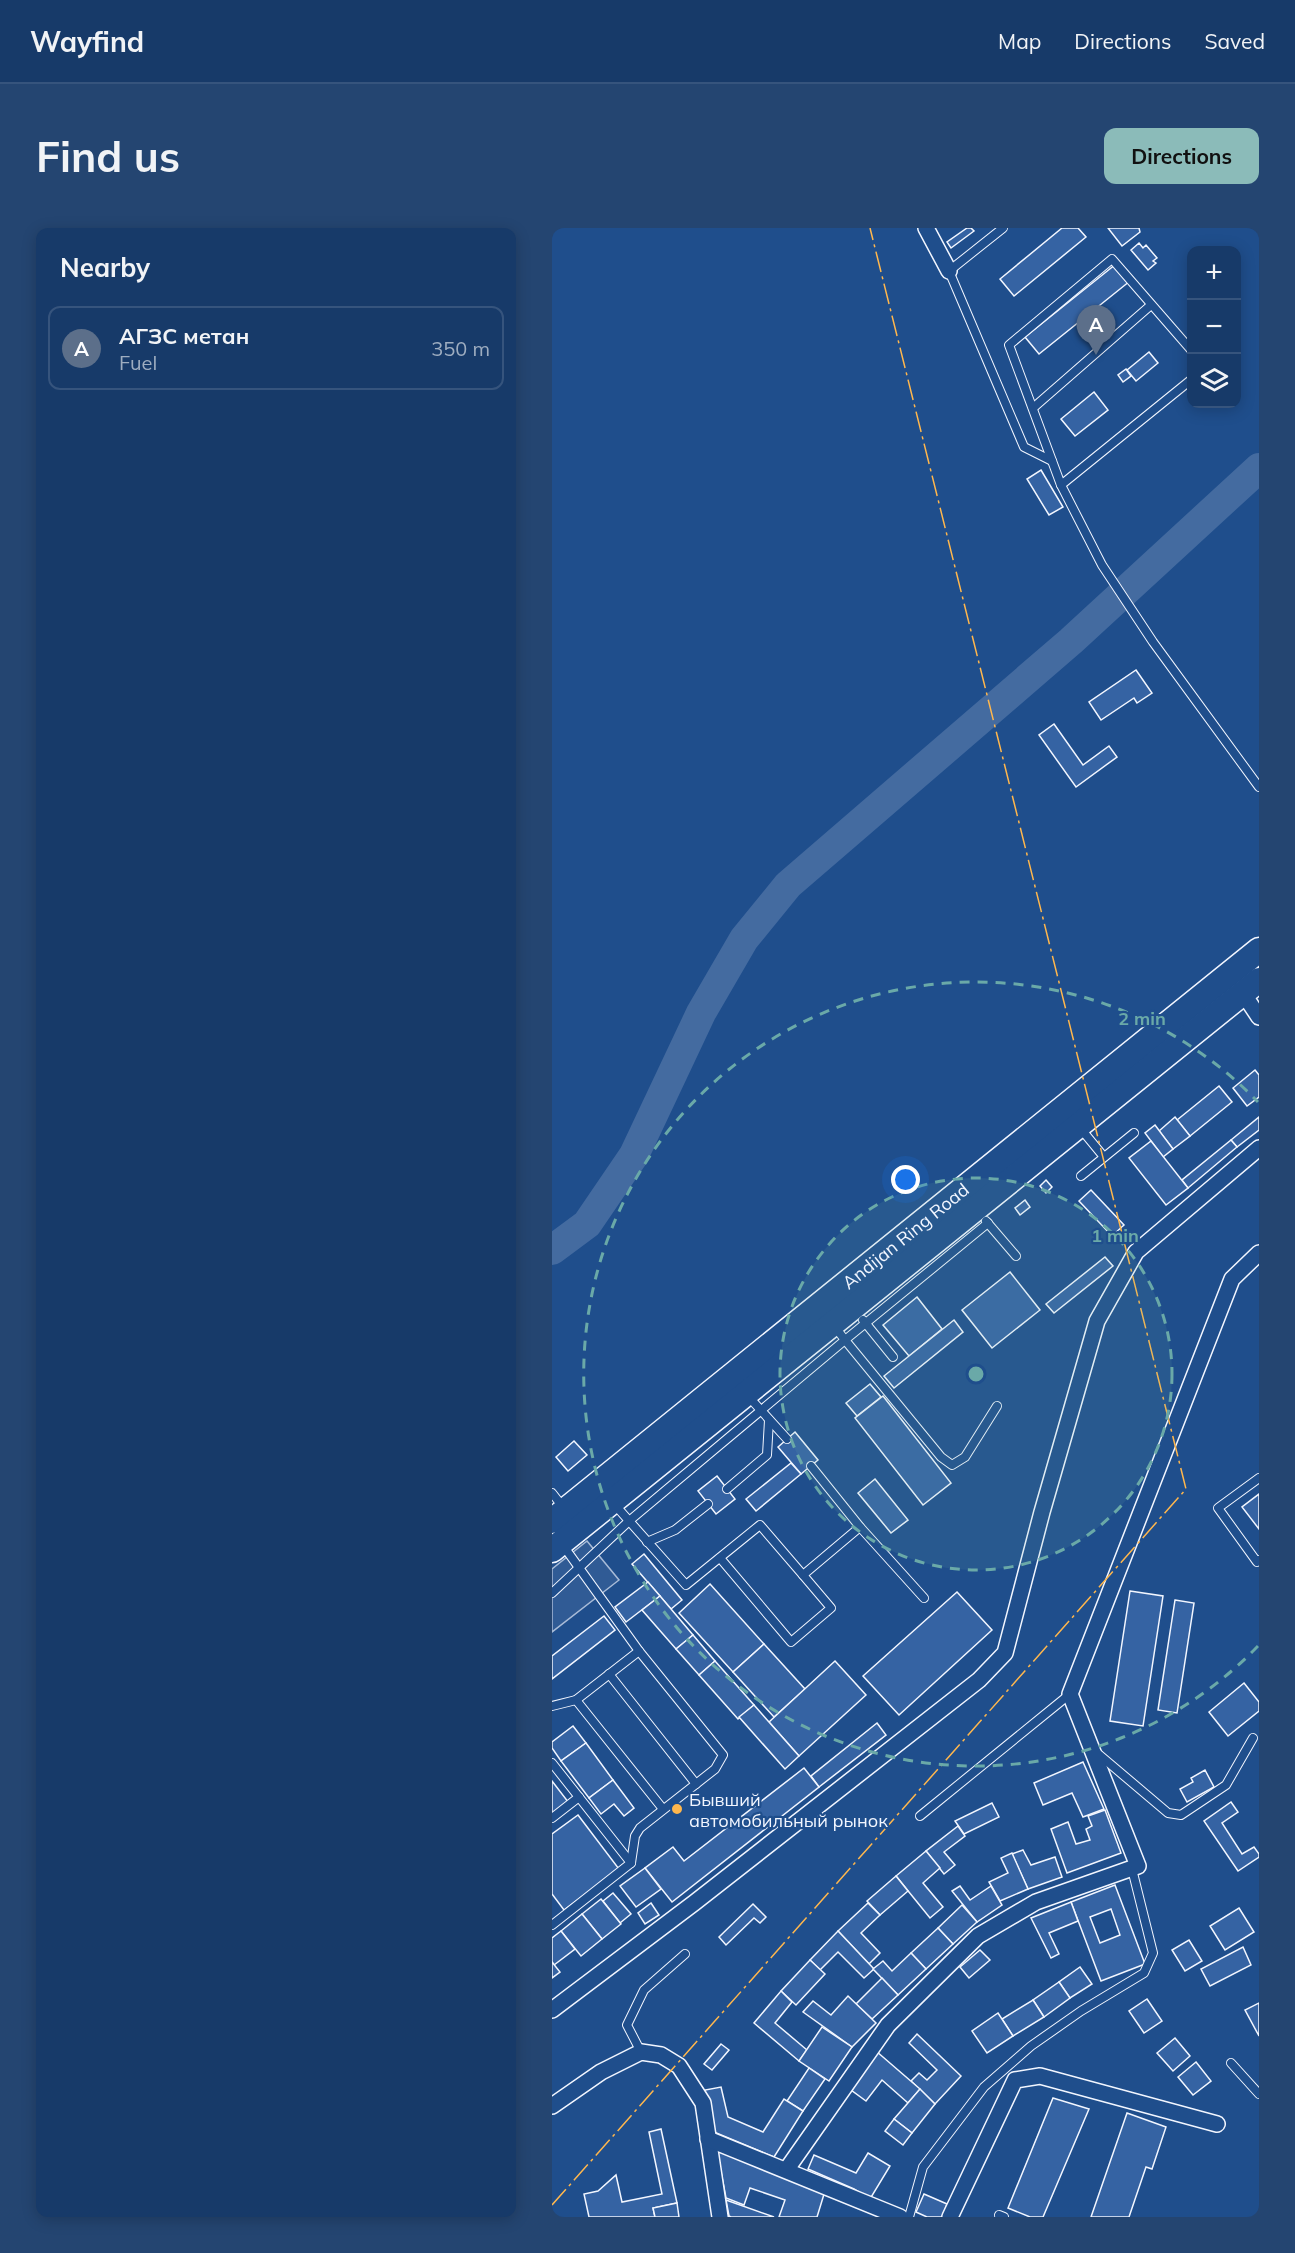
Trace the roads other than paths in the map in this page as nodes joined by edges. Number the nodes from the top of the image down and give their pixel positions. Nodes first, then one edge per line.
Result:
1 (926, 228) edge
2 (1003, 228) edge
3 (949, 271) junction
4 (1151, 304) junction
5 (1187, 346) edge
6 (1187, 382) edge
7 (1033, 408) junction
8 (1052, 461) junction
9 (1061, 485) junction
10 (1259, 787) edge
11 (1259, 950) edge
12 (1251, 987) edge
13 (1259, 1017) edge
14 (1078, 1125) junction
15 (1134, 1133) dead end
16 (1259, 1148) edge
17 (1104, 1157) junction
18 (1081, 1176) dead end
19 (982, 1216) junction
20 (1259, 1253) edge
21 (1016, 1256) dead end
22 (859, 1315) junction
23 (839, 1332) junction
24 (893, 1357) dead end
25 (753, 1402) junction
26 (997, 1406) dead end
27 (769, 1420) junction
28 (787, 1439) dead end
29 (811, 1466) dead end
30 (1259, 1478) edge
31 (727, 1489) dead end
32 (612, 1501) junction
33 (708, 1504) dead end
34 (629, 1521) junction
35 (556, 1524) edge
36 (860, 1527) junction
37 (647, 1542) junction
38 (720, 1558) junction
39 (1259, 1560) edge
40 (579, 1570) junction
41 (803, 1575) junction
42 (552, 1593) edge
43 (924, 1598) dead end
44 (639, 1651) junction
45 (609, 1674) junction
46 (1070, 1694) junction
47 (576, 1700) junction
48 (552, 1706) edge
49 (1253, 1738) dead end
50 (1093, 1749) junction
51 (552, 1763) edge
52 (696, 1784) junction
53 (579, 1797) junction
54 (663, 1809) junction
55 (920, 1816) dead end
56 (552, 1818) edge
57 (631, 1863) junction
58 (1132, 1869) junction
59 (552, 1925) edge
60 (685, 1954) dead end
61 (552, 2010) edge
62 (640, 2052) junction
63 (1231, 2063) dead end
64 (1259, 2094) edge
65 (552, 2106) edge
66 (1217, 2124) dead end
67 (708, 2139) junction
68 (787, 2169) junction
69 (720, 2217) edge
70 (900, 2217) edge
71 (909, 2217) edge
72 (950, 2217) edge

1 - 3 street
2 - 3 lane
3 - 8 lane
4 - 5 lane
4 - 7 lane
4 - 7 lane
6 - 9 lane
7 - 8 lane
8 - 9 lane
9 - 10 lane
11 - 35 highway, Andijan Ring Road
12 - 13 street
12 - 14 highway, Andijan Ring Road
14 - 17 lane
14 - 19 highway, Andijan Ring Road
15 - 17 lane
16 - 61 street
17 - 18 lane
19 - 21 lane
19 - 22 highway, Andijan Ring Road
20 - 46 street
22 - 23 highway, Andijan Ring Road
22 - 24 lane
23 - 25 highway, Andijan Ring Road
23 - 26 lane
25 - 27 lane
25 - 32 highway, Andijan Ring Road
25 - 34 lane
27 - 28 lane
27 - 31 lane
29 - 36 lane
30 - 39 lane
32 - 34 lane
32 - 35 highway, Andijan Ring Road
33 - 37 lane
34 - 37 lane
34 - 40 lane
35 - 40 lane
36 - 41 lane
36 - 43 lane
37 - 38 lane
38 - 41 lane
38 - 41 lane
40 - 42 lane
40 - 44 lane
44 - 45 lane
44 - 52 lane
45 - 47 lane
45 - 52 lane
46 - 50 street
46 - 55 lane
47 - 48 lane
47 - 54 lane
49 - 50 lane
50 - 58 street
51 - 53 lane
52 - 54 lane
53 - 56 lane
53 - 57 lane
54 - 57 lane
57 - 59 lane
58 - 68 street
58 - 71 lane
60 - 62 lane
62 - 65 street
62 - 67 street
63 - 64 lane
66 - 72 street
67 - 68 street
67 - 69 street
68 - 70 street

